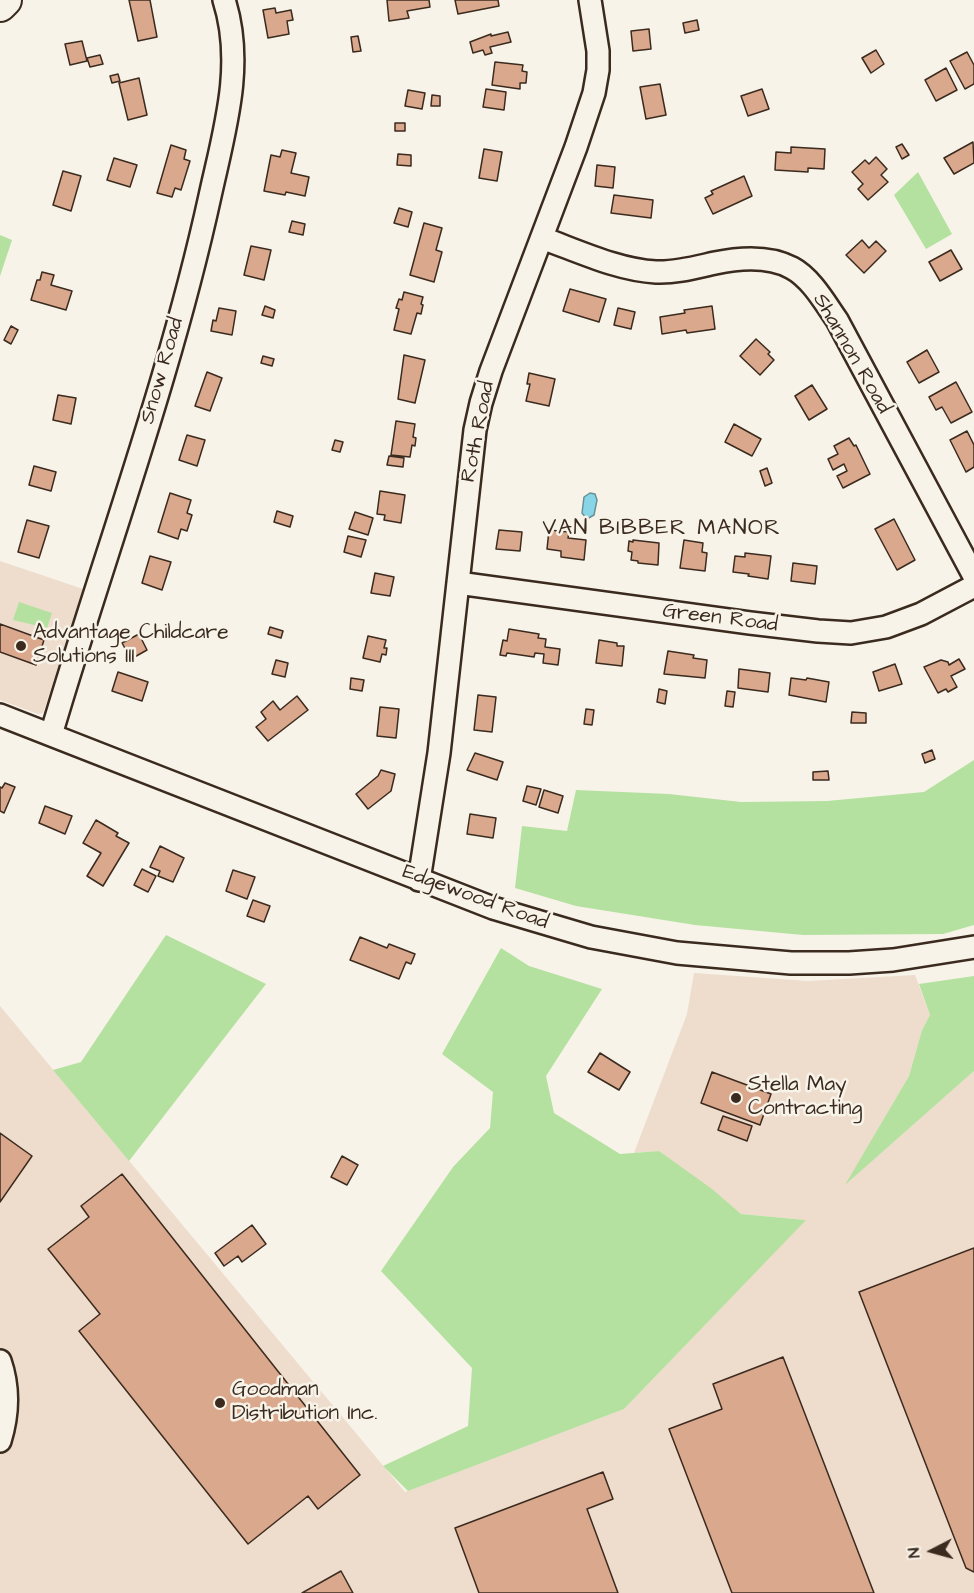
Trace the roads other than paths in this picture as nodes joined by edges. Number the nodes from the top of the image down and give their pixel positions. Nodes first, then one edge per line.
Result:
1 (5, 0) edge
2 (224, 0) edge
3 (590, 0) edge
4 (0, 5) edge
5 (542, 238) junction
6 (974, 576) edge
7 (458, 584) junction
8 (974, 586) edge
9 (0, 715) edge
10 (51, 735) junction
11 (420, 880) junction
12 (974, 947) edge
13 (0, 1361) edge
14 (0, 1441) edge

1 - 4 highway
2 - 10 street, Snow Road
3 - 5 street, Roth Road
5 - 6 street, Shannon Road
5 - 7 street, Roth Road
7 - 8 street, Green Road
7 - 11 street, Roth Road
9 - 10 street, Edgewood Road
10 - 11 street, Edgewood Road
11 - 12 street, Edgewood Road
13 - 14 street

